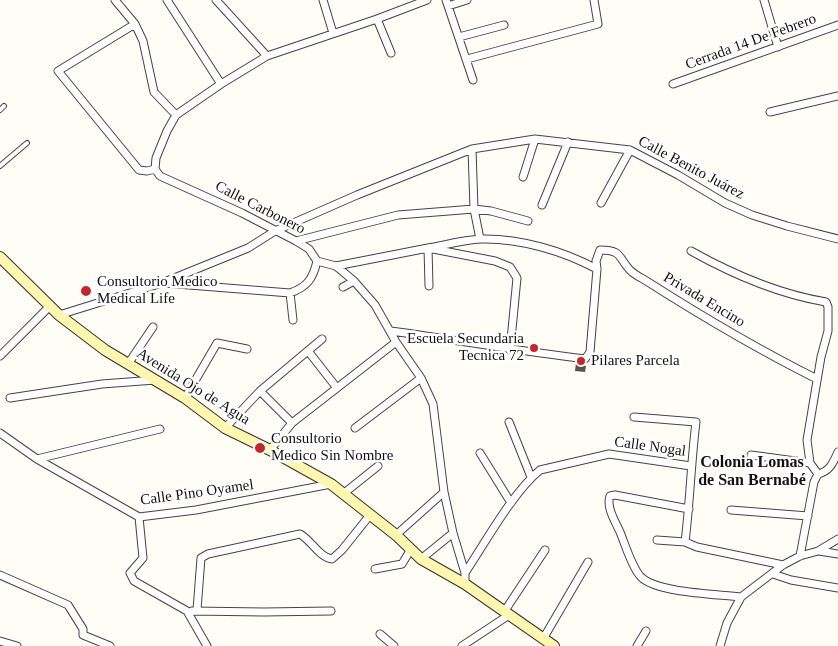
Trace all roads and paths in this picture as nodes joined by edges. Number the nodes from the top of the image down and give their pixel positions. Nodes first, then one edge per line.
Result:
1 (115, 0) edge
2 (167, 0) edge
3 (216, 0) edge
4 (323, 0) edge
5 (427, 0) edge
6 (467, 0) edge
7 (594, 0) edge
8 (764, 0) edge
9 (447, 3) edge
10 (377, 20) junction
11 (135, 24) junction
12 (504, 25) dead end
13 (838, 25) edge
14 (333, 33) junction
15 (458, 37) junction
16 (778, 47) junction
17 (391, 53) dead end
18 (267, 56) junction
19 (467, 59) junction
20 (473, 80) dead end
21 (221, 84) junction
22 (673, 84) dead end
23 (838, 96) edge
24 (4, 106) dead end
25 (0, 110) edge
26 (770, 112) dead end
27 (176, 116) junction
28 (535, 139) junction
29 (568, 142) junction
30 (27, 143) dead end
31 (472, 149) junction
32 (630, 150) junction
33 (0, 166) edge
34 (155, 169) junction
35 (523, 177) dead end
36 (601, 203) dead end
37 (542, 206) dead end
38 (474, 209) junction
39 (528, 221) dead end
40 (275, 231) junction
41 (480, 239) junction
42 (838, 239) edge
43 (296, 241) junction
44 (428, 248) junction
45 (691, 252) dead end
46 (0, 257) edge
47 (317, 261) junction
48 (336, 266) junction
49 (597, 269) junction
50 (354, 281) junction
51 (162, 283) junction
52 (429, 286) dead end
53 (343, 287) dead end
54 (290, 293) junction
55 (50, 306) junction
56 (59, 315) junction
57 (293, 320) dead end
58 (153, 327) dead end
59 (392, 331) junction
60 (322, 339) dead end
61 (396, 342) junction
62 (247, 349) dead end
63 (510, 350) junction
64 (308, 351) junction
65 (0, 356) edge
66 (128, 364) junction
67 (421, 378) junction
68 (155, 380) junction
69 (817, 380) junction
70 (337, 388) junction
71 (260, 391) junction
72 (10, 398) dead end
73 (185, 398) junction
74 (634, 418) dead end
75 (509, 422) dead end
76 (292, 423) junction
77 (225, 428) junction
78 (355, 428) dead end
79 (160, 429) dead end
80 (0, 433) edge
81 (270, 450) junction
82 (838, 452) edge
83 (480, 453) dead end
84 (751, 456) dead end
85 (37, 459) junction
86 (810, 462) junction
87 (378, 466) dead end
88 (691, 466) junction
89 (818, 474) junction
90 (532, 477) junction
91 (331, 484) junction
92 (444, 492) junction
93 (343, 494) junction
94 (511, 503) junction
95 (689, 509) junction
96 (731, 510) dead end
97 (370, 515) junction
98 (808, 516) junction
99 (139, 517) junction
100 (453, 533) junction
101 (396, 535) junction
102 (838, 539) edge
103 (657, 540) dead end
104 (685, 542) junction
105 (411, 549) junction
106 (545, 550) dead end
107 (818, 551) junction
108 (838, 554) edge
109 (800, 556) junction
110 (421, 559) junction
111 (588, 562) dead end
112 (783, 565) junction
113 (375, 569) dead end
114 (773, 574) junction
115 (0, 575) edge
116 (465, 579) junction
117 (838, 588) edge
118 (741, 597) junction
119 (197, 610) junction
120 (187, 611) junction
121 (331, 611) dead end
122 (506, 614) junction
123 (646, 631) dead end
124 (380, 634) dead end
125 (543, 639) junction
126 (0, 641) edge
127 (17, 646) edge
128 (110, 646) edge
129 (207, 646) edge
130 (394, 646) edge
131 (462, 646) edge
132 (554, 646) edge
133 (637, 646) edge
134 (720, 646) edge

1 - 11 street
2 - 21 street
3 - 18 street
4 - 14 street
5 - 10 street
6 - 9 street
7 - 19 street
8 - 16 street
9 - 15 street
10 - 14 street
10 - 17 street
11 - 27 street
11 - 34 street, Calle Carbonero
12 - 15 street
13 - 16 street, Cerrada 14 De Febrero
14 - 18 street
15 - 19 street
16 - 22 street, Cerrada 14 De Febrero
18 - 21 street
19 - 20 street
21 - 27 street
23 - 26 street
24 - 25 lane
27 - 34 street
28 - 29 street, Calle Benito Juárez
28 - 31 street, Calle Benito Juárez
28 - 35 street
29 - 32 street, Calle Benito Juárez
29 - 37 street
30 - 33 lane
31 - 38 street
31 - 40 street, Calle Benito Juárez
32 - 36 street
32 - 42 street, Calle Benito Juárez
34 - 40 street, Calle Carbonero
38 - 39 street
38 - 41 street
38 - 43 street
40 - 43 street, Calle Carbonero
40 - 51 street, Calle Benito Juárez
41 - 44 street
41 - 49 street
43 - 47 street, Calle Carbonero
44 - 48 street
44 - 52 street
44 - 63 street
45 - 69 street
46 - 55 street, Avenida Ojo de Agua
47 - 48 street
47 - 54 street
48 - 50 street
49 - 63 street
49 - 69 street, Privada Encino
50 - 53 street
50 - 59 street
51 - 54 street
51 - 56 street, Calle Benito Juárez
54 - 57 street
55 - 56 street, Avenida Ojo de Agua
55 - 65 street
56 - 66 street, Avenida Ojo de Agua
58 - 66 street
59 - 61 street
59 - 63 street
60 - 64 street
61 - 67 street
61 - 70 street
62 - 73 street
64 - 70 street
64 - 71 street
66 - 68 street, Avenida Ojo de Agua
67 - 78 street
67 - 92 street
68 - 72 street
68 - 73 street, Avenida Ojo de Agua
69 - 86 street
70 - 76 street
71 - 76 street
71 - 77 street
73 - 77 street, Avenida Ojo de Agua
74 - 88 street
75 - 90 street
76 - 81 street
77 - 81 street, Avenida Ojo de Agua
79 - 85 street
80 - 85 street, Calle Pino Oyamel
81 - 91 street, Avenida Ojo de Agua
82 - 89 street
83 - 94 street
84 - 86 street
85 - 99 street, Calle Pino Oyamel
86 - 89 street
87 - 93 street
88 - 90 street, Calle Nogal
88 - 95 street, Calle Nogal
89 - 98 street
90 - 94 street, Calle Nogal
91 - 93 street, Avenida Ojo de Agua
91 - 99 street, Calle Pino Oyamel
92 - 100 street
92 - 101 street
93 - 97 street, Avenida Ojo de Agua
94 - 116 street, Calle Nogal
95 - 104 street, Calle Nogal
95 - 118 street
96 - 98 street
97 - 101 street, Avenida Ojo de Agua
97 - 119 street
98 - 109 street
99 - 120 street
100 - 110 street
100 - 116 street
101 - 105 street, Avenida Ojo de Agua
102 - 107 street
103 - 104 street
104 - 112 street
105 - 110 street, Avenida Ojo de Agua
105 - 113 street
106 - 122 street
107 - 108 street
107 - 109 street
109 - 112 street
110 - 116 street, Avenida Ojo de Agua
111 - 125 street
112 - 114 street
114 - 117 street
114 - 118 street
115 - 128 street
116 - 122 street, Avenida Ojo de Agua
118 - 134 street
119 - 120 street
119 - 121 street
120 - 129 street
122 - 125 street, Avenida Ojo de Agua
122 - 131 street
123 - 133 street
124 - 130 street
125 - 132 street, Avenida Ojo de Agua
126 - 127 street

